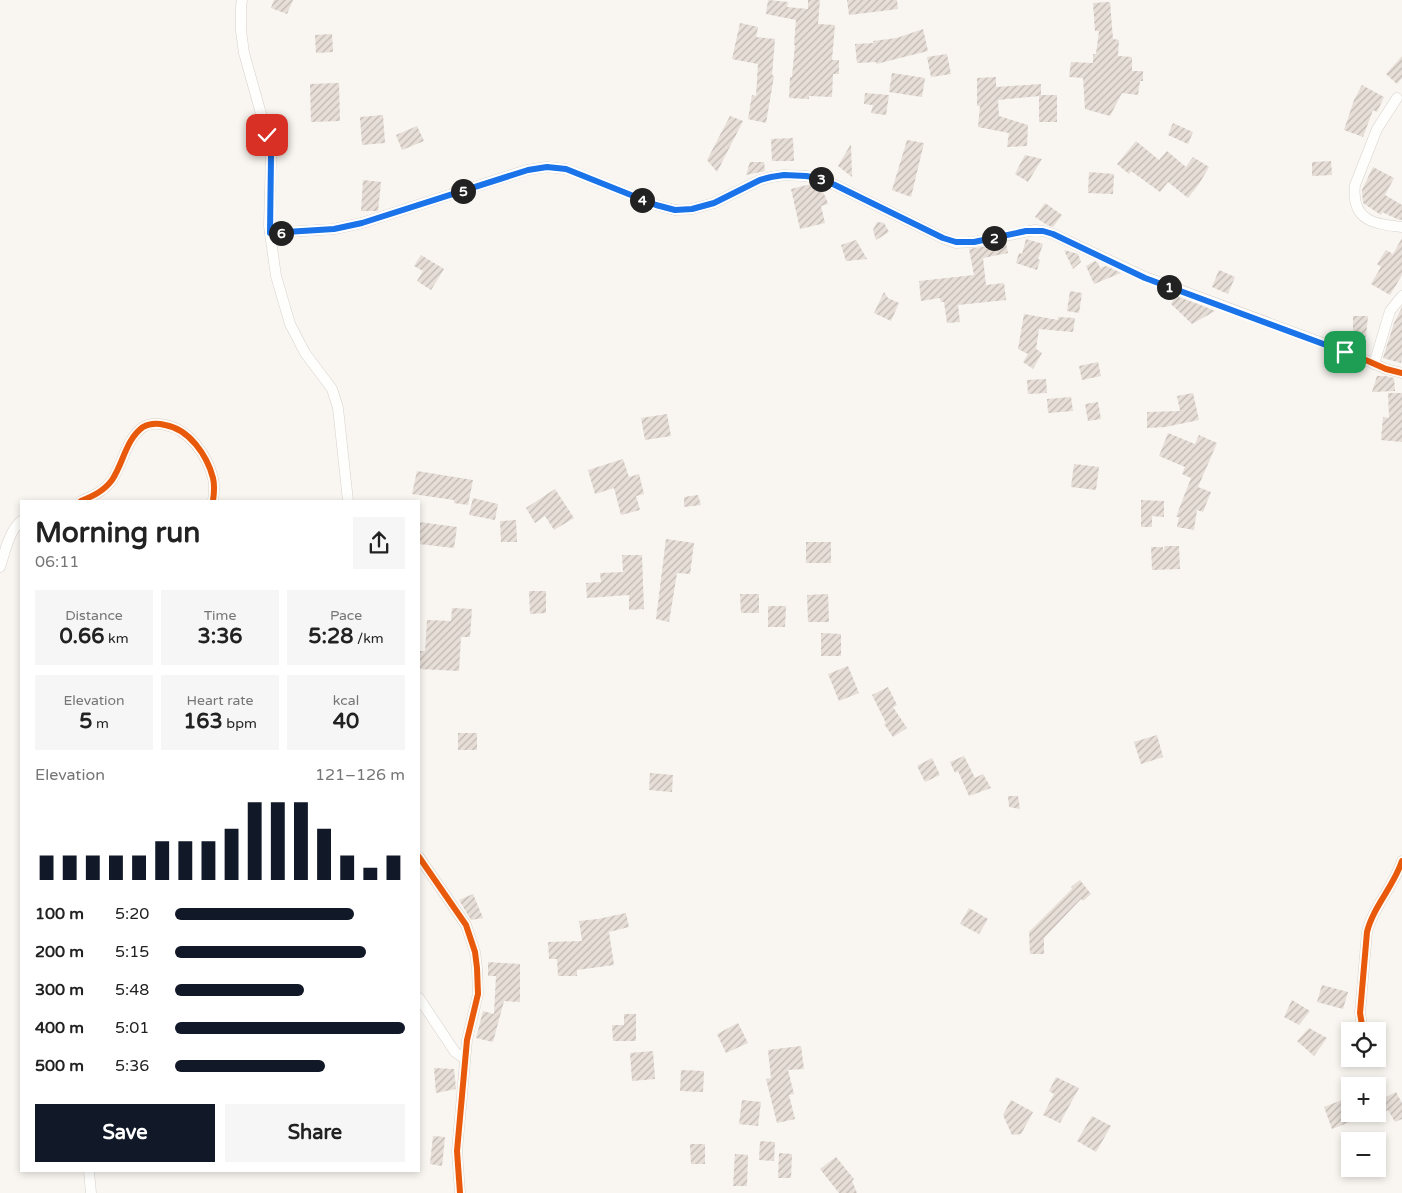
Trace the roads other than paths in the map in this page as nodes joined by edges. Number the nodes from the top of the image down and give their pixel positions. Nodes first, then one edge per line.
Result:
1 (242, 0) edge
2 (1396, 98) dead end
3 (1402, 227) edge
4 (270, 233) junction
5 (1402, 296) edge
6 (1374, 364) junction
7 (1402, 373) edge
8 (83, 500) edge
9 (212, 500) edge
10 (348, 500) edge
11 (20, 522) edge
12 (0, 567) edge
13 (420, 859) edge
14 (1402, 861) edge
15 (420, 1000) edge
16 (1362, 1022) edge
17 (465, 1058) junction
18 (89, 1172) edge
19 (91, 1193) edge
20 (460, 1193) edge

1 - 4 street
2 - 3 street
4 - 6 street
4 - 10 street
5 - 6 street
6 - 7 street
8 - 9 street
11 - 12 street
13 - 17 street
14 - 16 street
15 - 17 street
17 - 20 street
18 - 19 street

